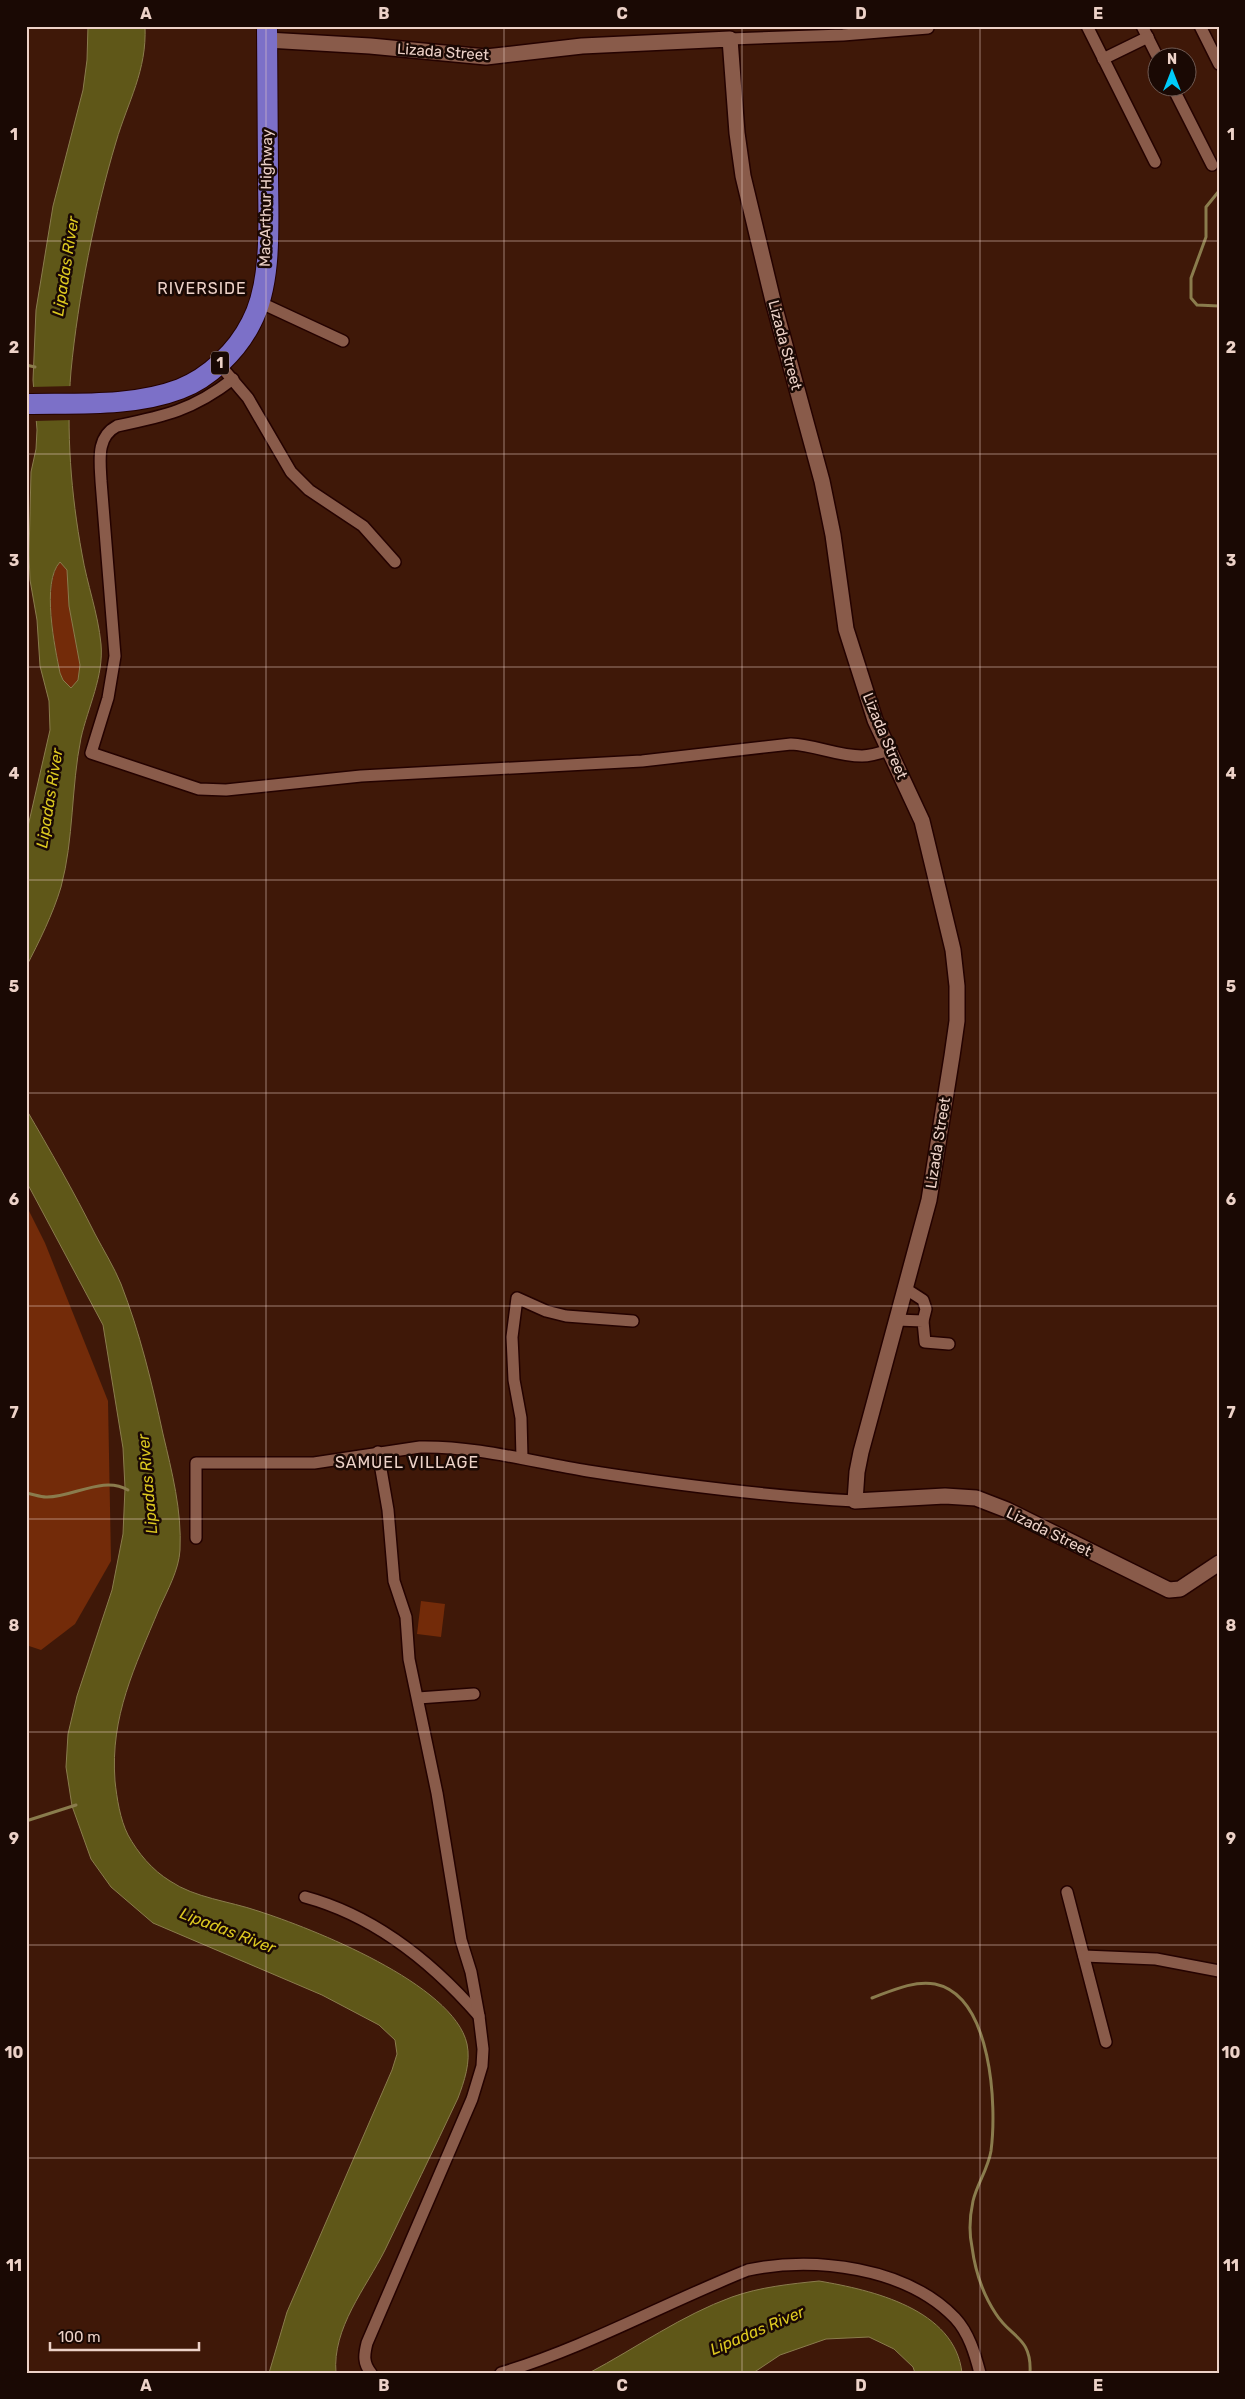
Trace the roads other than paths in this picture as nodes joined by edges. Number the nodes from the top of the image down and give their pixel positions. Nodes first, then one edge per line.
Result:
1 (1086, 26) edge
2 (1142, 26) edge
3 (1200, 26) edge
4 (928, 28) dead end
5 (267, 33) edge
6 (1148, 38) junction
7 (730, 39) junction
8 (1153, 48) edge
9 (1103, 59) junction
10 (1219, 64) edge
11 (1178, 98) edge
12 (1155, 162) dead end
13 (1212, 165) dead end
14 (259, 302) junction
15 (343, 341) dead end
16 (219, 364) junction
17 (233, 380) junction
18 (26, 404) edge
19 (395, 562) dead end
20 (889, 750) junction
21 (906, 1289) junction
22 (897, 1320) junction
23 (633, 1321) dead end
24 (923, 1321) junction
25 (949, 1344) dead end
26 (378, 1452) junction
27 (522, 1458) junction
28 (855, 1501) junction
29 (196, 1538) dead end
30 (1219, 1563) edge
31 (474, 1694) dead end
32 (418, 1698) junction
33 (1067, 1892) dead end
34 (305, 1897) dead end
35 (1084, 1956) junction
36 (1219, 1970) edge
37 (479, 2016) junction
38 (1106, 2042) dead end
39 (371, 2373) edge
40 (501, 2373) edge
41 (980, 2373) edge

1 - 9 street
2 - 6 street
3 - 10 street
4 - 7 street
5 - 7 street, Lizada Street
5 - 14 highway, MacArthur Highway / 1
6 - 8 street
6 - 9 street
7 - 20 street, Lizada Street
9 - 12 street
11 - 13 street
14 - 15 street
14 - 16 highway, MacArthur Highway / 1
16 - 17 street
16 - 18 highway, MacArthur Highway / 1
17 - 19 street
17 - 20 street
20 - 21 street, Lizada Street
21 - 22 street, Lizada Street
21 - 24 street
22 - 24 street
22 - 28 street, Lizada Street
23 - 27 street
24 - 25 street
26 - 27 street
26 - 29 street
26 - 32 street
27 - 28 street
28 - 30 street, Lizada Street
31 - 32 street
32 - 37 street
33 - 35 street
34 - 37 street
35 - 36 street
35 - 38 street
37 - 39 street
40 - 41 street

